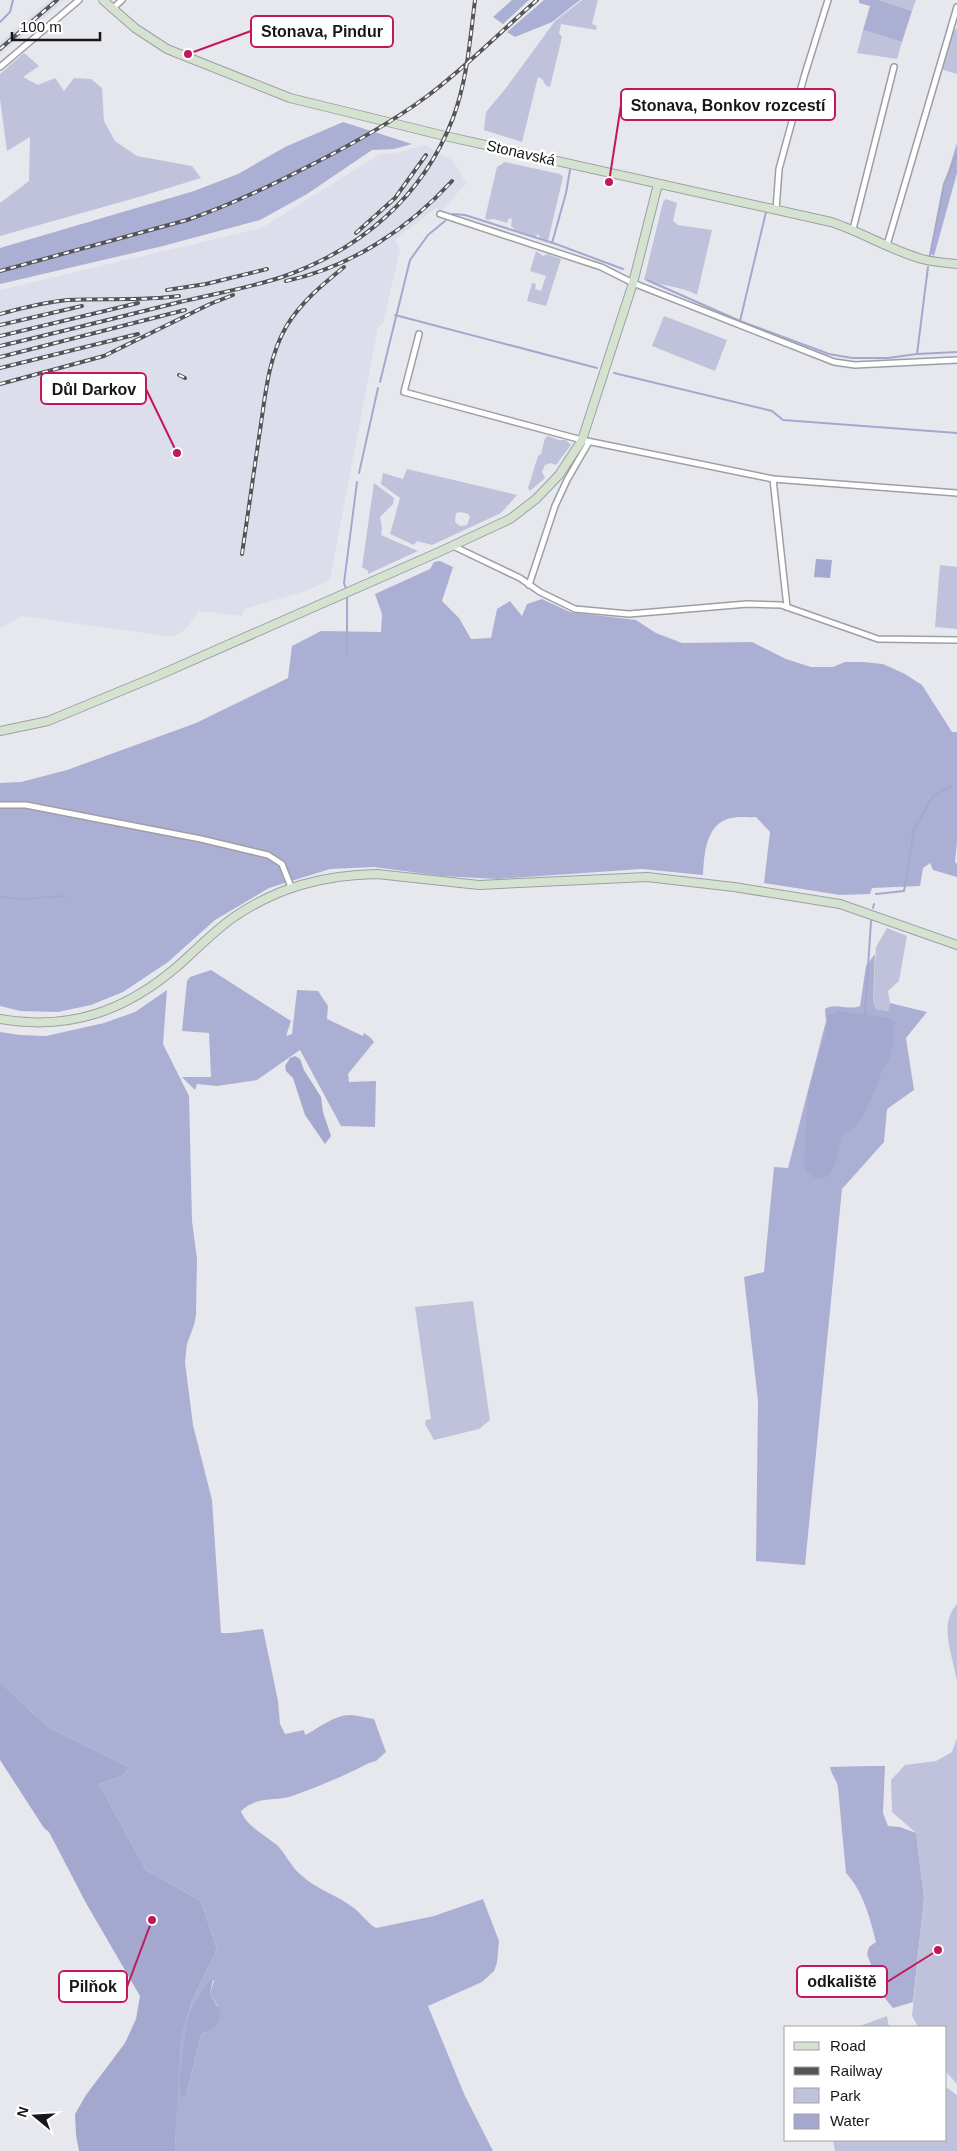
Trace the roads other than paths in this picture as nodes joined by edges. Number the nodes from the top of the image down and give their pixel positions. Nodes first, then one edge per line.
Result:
1 (79, 0) edge
2 (103, 0) edge
3 (122, 0) edge
4 (828, 0) edge
5 (957, 7) edge
6 (112, 9) junction
7 (0, 67) edge
8 (894, 67) dead end
9 (658, 184) junction
10 (776, 210) junction
11 (440, 214) dead end
12 (852, 229) junction
13 (887, 245) junction
14 (957, 264) edge
15 (633, 283) junction
16 (420, 334) dead end
17 (957, 360) edge
18 (586, 441) junction
19 (773, 479) junction
20 (957, 493) edge
21 (452, 546) junction
22 (529, 584) junction
23 (787, 607) junction
24 (957, 640) edge
25 (0, 731) edge
26 (0, 806) edge
27 (291, 887) junction
28 (957, 945) edge
29 (0, 1019) edge

1 - 7 street
2 - 6 street, Stonavská
3 - 6 street
4 - 10 street
5 - 13 street
6 - 9 street, Stonavská
8 - 12 street
9 - 10 street, Stonavská
9 - 15 street
10 - 12 street, Stonavská
11 - 15 street
12 - 13 street, Stonavská
13 - 14 street, Stonavská
15 - 17 street
15 - 18 street
16 - 18 street
18 - 19 street
18 - 21 street
18 - 22 street
19 - 20 street
19 - 23 street
21 - 22 street
21 - 25 street
22 - 23 street
23 - 24 street
26 - 27 street
27 - 28 street
27 - 29 street

